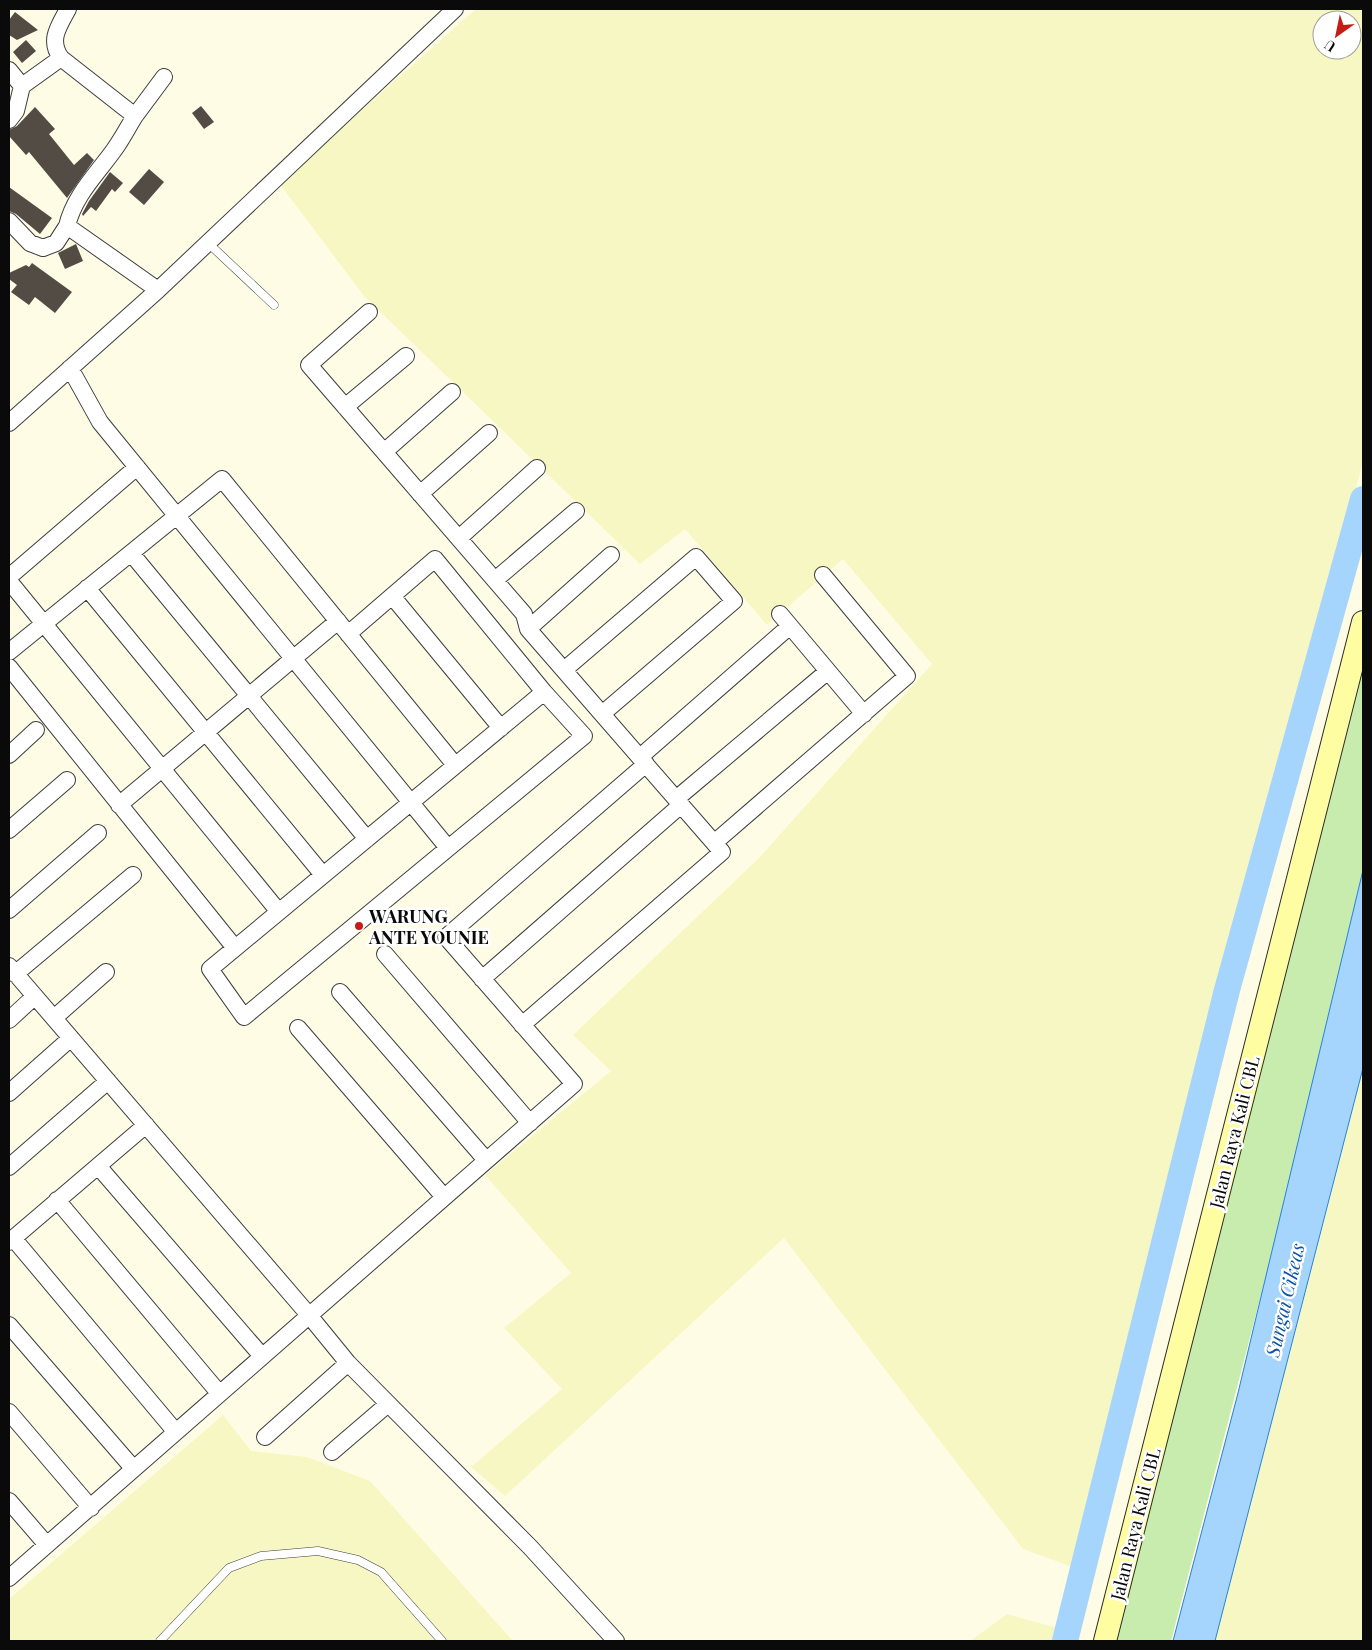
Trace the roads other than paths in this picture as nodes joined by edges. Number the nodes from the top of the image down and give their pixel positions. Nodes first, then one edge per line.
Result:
1 (68, 9) edge
2 (456, 9) edge
3 (60, 58) junction
4 (9, 70) edge
5 (164, 77) dead end
6 (22, 86) junction
7 (136, 116) junction
8 (9, 120) edge
9 (9, 221) edge
10 (67, 226) junction
11 (206, 242) junction
12 (146, 282) junction
13 (274, 305) dead end
14 (369, 312) dead end
15 (406, 356) dead end
16 (70, 368) junction
17 (452, 392) dead end
18 (345, 407) junction
19 (9, 422) edge
20 (489, 434) dead end
21 (384, 452) junction
22 (137, 468) junction
23 (537, 468) dead end
24 (420, 494) junction
25 (576, 510) dead end
26 (176, 516) junction
27 (459, 538) junction
28 (131, 552) junction
29 (612, 555) dead end
30 (823, 575) dead end
31 (9, 577) edge
32 (495, 580) junction
33 (9, 581) edge
34 (87, 588) junction
35 (392, 596) junction
36 (338, 621) junction
37 (1363, 622) edge
38 (44, 624) junction
39 (528, 629) junction
40 (348, 634) junction
41 (9, 652) edge
42 (293, 658) junction
43 (9, 668) edge
44 (564, 670) junction
45 (828, 671) junction
46 (544, 692) junction
47 (249, 695) junction
48 (602, 714) junction
49 (864, 714) junction
50 (500, 728) junction
51 (36, 730) dead end
52 (205, 732) junction
53 (9, 755) edge
54 (643, 761) junction
55 (455, 765) junction
56 (161, 768) junction
57 (67, 780) dead end
58 (411, 802) junction
59 (679, 802) junction
60 (119, 804) junction
61 (9, 830) edge
62 (98, 833) dead end
63 (367, 838) junction
64 (714, 843) junction
65 (448, 848) junction
66 (323, 875) junction
67 (132, 876) dead end
68 (9, 910) edge
69 (279, 912) junction
70 (235, 948) junction
71 (385, 954) dead end
72 (12, 970) edge
73 (106, 972) dead end
74 (482, 979) junction
75 (340, 992) dead end
76 (35, 996) junction
77 (54, 1018) junction
78 (9, 1020) edge
79 (522, 1024) junction
80 (298, 1028) dead end
81 (71, 1038) junction
82 (108, 1081) junction
83 (9, 1093) edge
84 (530, 1122) junction
85 (146, 1125) junction
86 (486, 1160) junction
87 (98, 1166) junction
88 (9, 1167) edge
89 (444, 1197) junction
90 (57, 1200) junction
91 (11, 1240) edge
92 (308, 1314) junction
93 (9, 1325) edge
94 (261, 1356) junction
95 (348, 1364) junction
96 (219, 1393) junction
97 (388, 1404) junction
98 (9, 1412) edge
99 (175, 1431) junction
100 (265, 1438) dead end
101 (332, 1452) dead end
102 (133, 1468) junction
103 (9, 1501) edge
104 (91, 1508) junction
105 (46, 1545) junction
106 (9, 1578) edge
107 (160, 1641) edge
108 (442, 1641) edge
109 (616, 1641) edge
110 (1105, 1641) edge

1 - 3 street
2 - 11 street
3 - 6 street
3 - 7 street
4 - 6 street
5 - 7 street
6 - 8 street
7 - 10 street
9 - 10 street
10 - 12 street
11 - 12 street
11 - 13 lane
12 - 16 street
14 - 18 street
15 - 18 street
16 - 19 street
16 - 22 street
17 - 21 street
18 - 21 street
20 - 24 street
21 - 24 street
22 - 26 street
22 - 31 street
23 - 27 street
24 - 27 street
25 - 32 street
26 - 28 street
26 - 36 street
26 - 42 street
27 - 32 street
28 - 34 street
28 - 47 street
29 - 39 street
30 - 49 street
32 - 39 street
33 - 38 street
34 - 38 street
34 - 52 street
35 - 40 street
35 - 46 street
35 - 50 street
36 - 40 street
36 - 42 street
37 - 110 main road, Jalan Raya Kali CBL
38 - 41 street
38 - 56 street
39 - 44 street
40 - 55 street
42 - 47 street
42 - 58 street
43 - 60 street
44 - 48 street
44 - 48 street
45 - 49 street
45 - 54 street
45 - 59 street
46 - 50 street
46 - 65 street
47 - 52 street
47 - 63 street
48 - 54 street
49 - 64 street
50 - 55 street
51 - 53 street
52 - 56 street
52 - 66 street
54 - 59 street
54 - 74 street
55 - 58 street
56 - 60 street
56 - 69 street
57 - 61 street
58 - 63 street
58 - 65 street
59 - 64 street
59 - 74 street
60 - 70 street
62 - 68 street
63 - 66 street
64 - 79 street
65 - 70 street
66 - 69 street
67 - 72 street
69 - 70 street
71 - 84 street
72 - 76 street
73 - 77 street
74 - 79 street
75 - 86 street
76 - 77 street
76 - 78 street
77 - 81 street
79 - 84 street
80 - 89 street
81 - 82 street
81 - 83 street
82 - 85 street
82 - 88 street
84 - 86 street
85 - 87 street
85 - 92 street
86 - 89 street
87 - 90 street
87 - 94 street
89 - 92 street
90 - 91 street
90 - 96 street
91 - 99 street
92 - 94 street
92 - 95 street
93 - 102 street
94 - 96 street
95 - 97 street
95 - 100 street
96 - 99 street
97 - 101 street
97 - 109 street
98 - 104 street
99 - 102 street
102 - 104 street
103 - 105 street
104 - 105 street
105 - 106 street
107 - 108 lane

